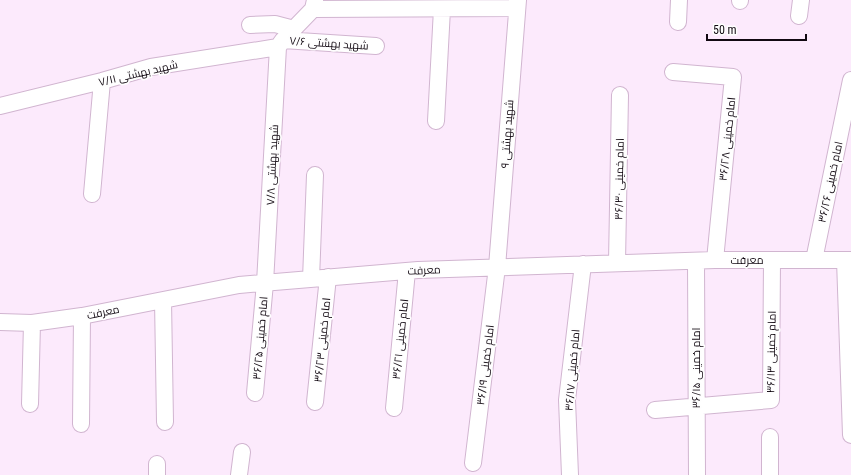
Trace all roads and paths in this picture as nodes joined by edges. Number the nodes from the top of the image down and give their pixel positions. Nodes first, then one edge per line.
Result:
1 (679, 0) edge
2 (314, 4) edge
3 (517, 4) edge
4 (442, 9) junction
5 (678, 22) dead end
6 (250, 25) dead end
7 (285, 39) junction
8 (376, 46) dead end
9 (673, 72) dead end
10 (851, 80) edge
11 (102, 81) junction
12 (620, 95) dead end
13 (0, 106) edge
14 (436, 120) dead end
15 (315, 175) dead end
16 (92, 194) dead end
17 (715, 260) junction
18 (772, 260) junction
19 (814, 260) junction
20 (848, 260) edge
21 (696, 261) junction
22 (617, 263) junction
23 (583, 264) junction
24 (497, 267) junction
25 (407, 271) junction
26 (328, 278) junction
27 (312, 279) junction
28 (265, 283) junction
29 (163, 300) junction
30 (82, 316) junction
31 (0, 322) edge
32 (32, 323) junction
33 (255, 393) dead end
34 (315, 402) dead end
35 (30, 404) dead end
36 (697, 406) junction
37 (394, 408) dead end
38 (655, 410) dead end
39 (165, 422) dead end
40 (81, 424) dead end
41 (851, 435) edge
42 (770, 437) dead end
43 (242, 452) dead end
44 (473, 463) dead end
45 (239, 475) edge
46 (570, 475) edge
47 (697, 475) edge
48 (770, 475) edge

1 - 5 street
2 - 4 street
2 - 7 street
3 - 4 street
3 - 24 street, شهید بهشتی ۹
4 - 14 street
6 - 7 street
7 - 8 street, شهید بهشتی ۷/۶
7 - 11 street, شهید بهشتی ۷/۱۱
7 - 28 street, شهید بهشتی ۷/۸
9 - 17 street, امام خمینی ۳۶/۲۸
10 - 19 street, امام خمینی ۳۶/۲۶
11 - 13 street, شهید بهشتی ۷/۱۱
11 - 16 street
12 - 22 street, امام خمینی ۳۶/۳۰
15 - 27 street
17 - 18 street, معرفت
17 - 21 street, معرفت
18 - 19 street, معرفت
18 - 36 street, امام خمینی ۳۶/۱۳
19 - 20 street, معرفت
20 - 41 street
21 - 22 street, معرفت
21 - 36 street, امام خمینی ۳۶/۱۵
22 - 23 street, معرفت
23 - 24 street, معرفت
23 - 46 street, امام خمینی ۳۶/۱۷
24 - 25 street, معرفت
24 - 44 street, امام خمینی ۳۶/۱۹
25 - 26 street, معرفت
25 - 37 street, امام خمینی ۳۶/۲۱
26 - 27 street, معرفت
26 - 34 street, امام خمینی ۳۶/۲۳
27 - 28 street, معرفت
28 - 29 street, معرفت
28 - 33 street, امام خمینی ۳۶/۲۵
29 - 30 street, معرفت
29 - 39 street
30 - 32 street, معرفت
30 - 40 street
31 - 32 street, معرفت
32 - 35 street
36 - 38 street, امام خمینی ۳۶/۱۳
36 - 47 street, امام خمینی ۳۶/۱۵
42 - 48 street
43 - 45 street

